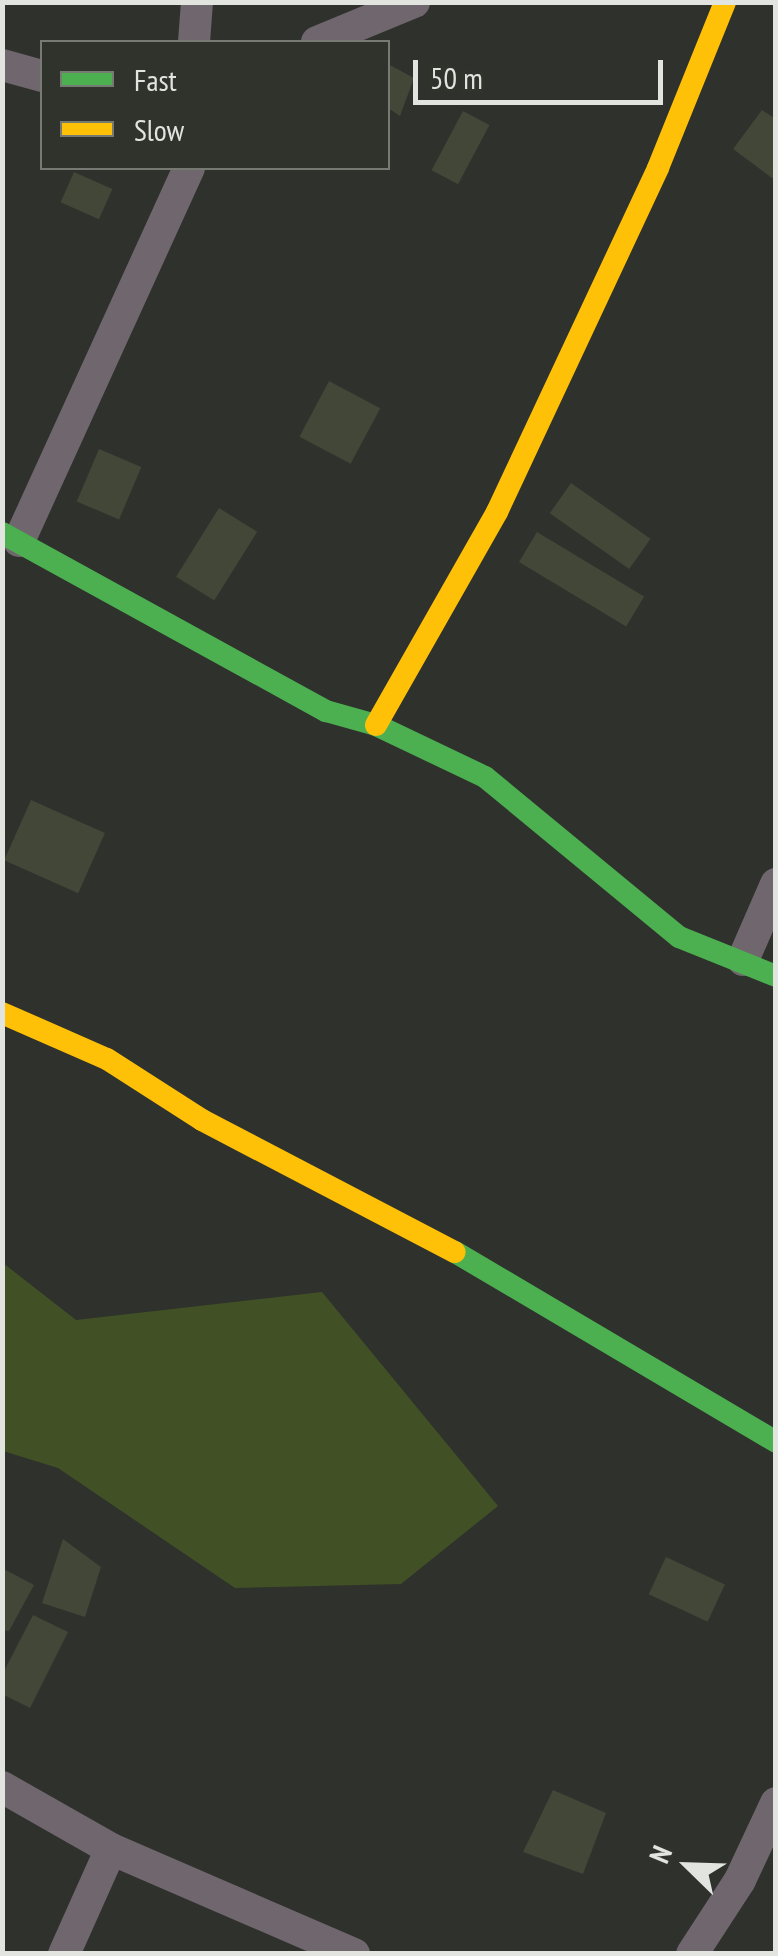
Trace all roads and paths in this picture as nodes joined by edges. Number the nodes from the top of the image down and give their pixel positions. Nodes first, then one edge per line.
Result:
1 (197, 2) edge
2 (414, 2) edge
3 (725, 2) edge
4 (194, 40) edge
5 (321, 40) edge
6 (2, 65) edge
7 (40, 75) edge
8 (188, 170) edge
9 (11, 537) edge
10 (376, 725) junction
11 (776, 884) edge
12 (743, 960) junction
13 (776, 976) edge
14 (2, 1013) edge
15 (776, 1442) edge
16 (2, 1787) edge
17 (776, 1803) edge
18 (111, 1849) junction
19 (64, 1954) edge
20 (354, 1954) edge
21 (692, 1954) edge

1 - 4 street
2 - 5 street
3 - 10 street
6 - 7 street
8 - 9 street
9 - 10 street
10 - 12 street
11 - 12 street
12 - 13 street
14 - 15 street
16 - 18 street
17 - 21 street
18 - 19 street
18 - 20 street

